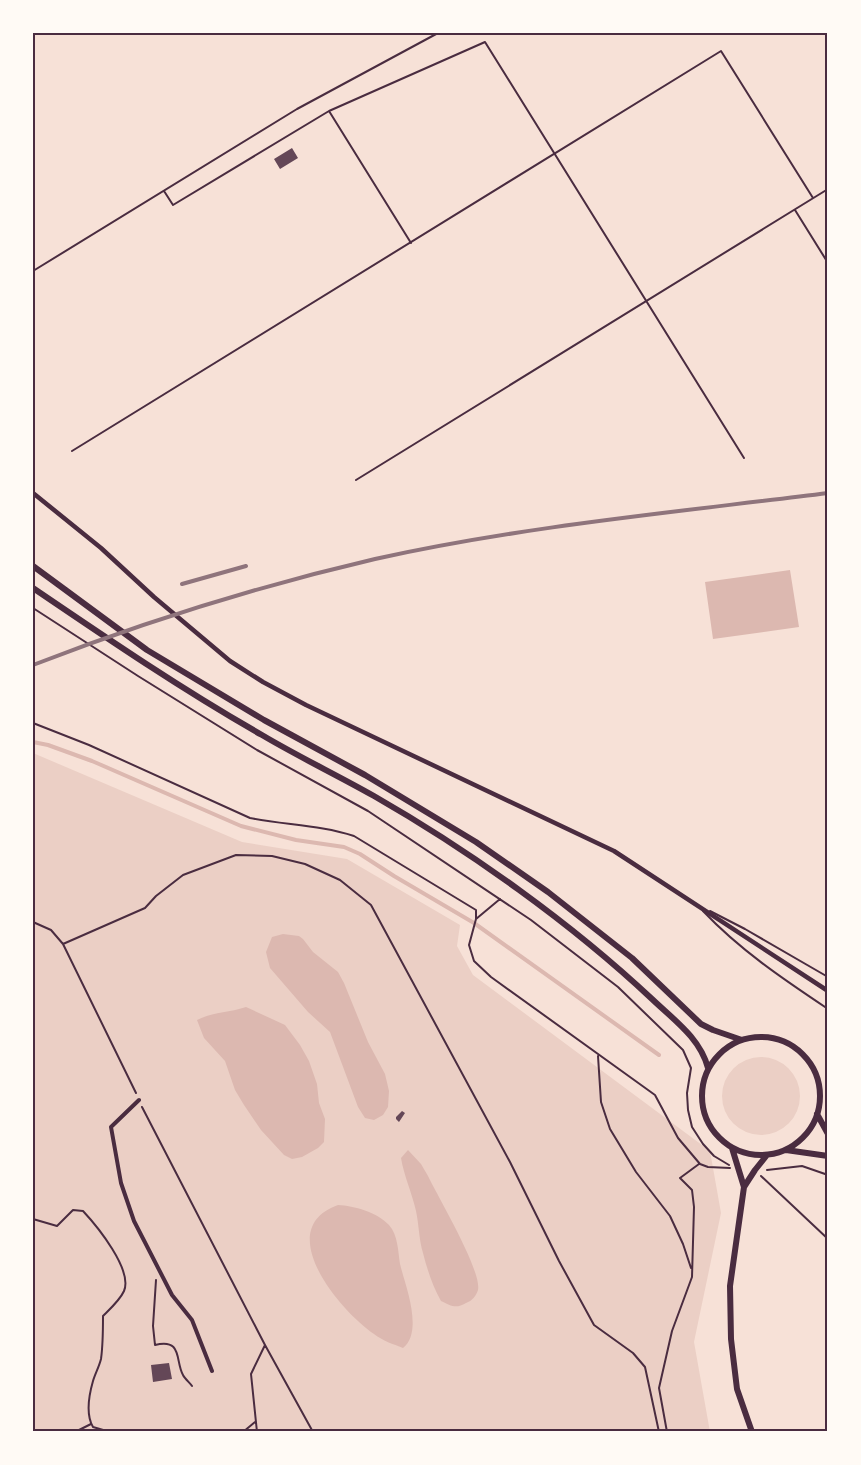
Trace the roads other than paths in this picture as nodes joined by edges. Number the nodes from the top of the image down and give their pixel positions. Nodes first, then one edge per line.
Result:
1 (438, 33) edge
2 (329, 111) junction
3 (554, 154) junction
4 (828, 189) edge
5 (164, 191) junction
6 (813, 198) junction
7 (795, 210) junction
8 (411, 243) junction
9 (828, 263) edge
10 (33, 271) edge
11 (646, 301) junction
12 (72, 451) dead end
13 (744, 458) dead end
14 (356, 480) dead end
15 (33, 493) edge
16 (33, 566) edge
17 (33, 588) edge
18 (696, 904) junction
19 (828, 977) edge
20 (828, 991) edge
21 (828, 1009) edge
22 (742, 1040) junction
23 (708, 1068) junction
24 (139, 1100) road end
25 (817, 1114) junction
26 (828, 1134) edge
27 (732, 1148) junction
28 (785, 1150) junction
29 (767, 1155) junction
30 (828, 1156) edge
31 (744, 1187) junction
32 (212, 1371) dead end
33 (752, 1432) edge

1 - 5 lane
2 - 3 lane
2 - 5 lane
2 - 8 lane
3 - 6 lane
3 - 8 lane
3 - 11 lane
4 - 6 lane
5 - 10 lane
6 - 7 lane
7 - 9 lane
7 - 11 lane
8 - 12 lane
11 - 13 lane
11 - 14 lane
15 - 18 street
16 - 22 street
17 - 23 street
18 - 19 lane
18 - 20 street
18 - 21 lane
22 - 23 street
22 - 25 street
23 - 27 street
24 - 32 street
25 - 26 street
25 - 28 street
27 - 29 street
27 - 31 street
28 - 29 street
28 - 30 street
29 - 31 street
31 - 33 street

